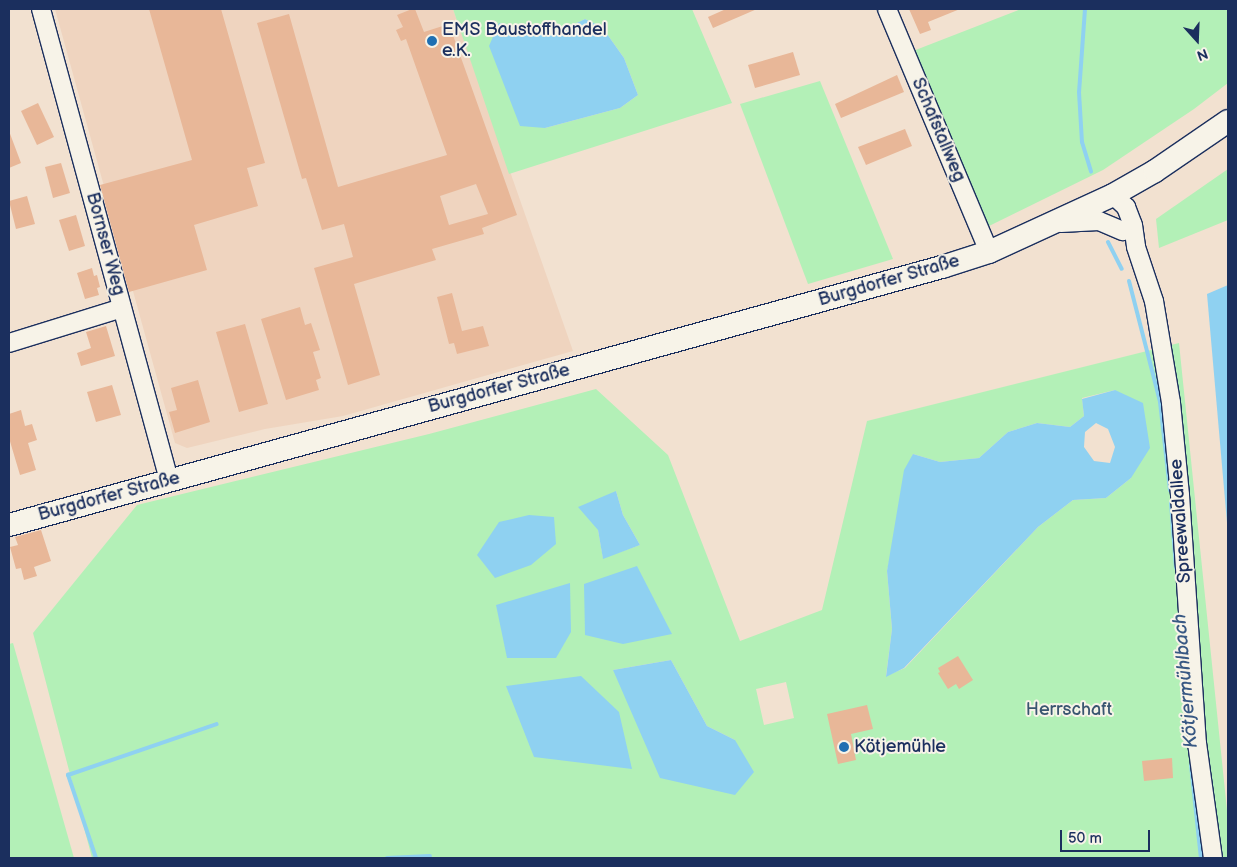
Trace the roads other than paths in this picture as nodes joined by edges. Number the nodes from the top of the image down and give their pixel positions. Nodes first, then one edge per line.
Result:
1 (41, 9) edge
2 (887, 9) edge
3 (1223, 125) edge
4 (1113, 195) junction
5 (1053, 224) junction
6 (1123, 231) junction
7 (1136, 246) junction
8 (989, 252) junction
9 (122, 308) junction
10 (9, 343) edge
11 (169, 480) junction
12 (9, 525) edge
13 (1213, 858) edge

1 - 9 street, Bornser Weg
2 - 8 street, Schafstallweg
3 - 4 main road, Burgdorfer Straße
4 - 5 main road, Burgdorfer Straße
4 - 6 street, Spreewaldallee
4 - 7 street, Spreewaldallee
5 - 6 street, Spreewaldallee
5 - 8 main road, Burgdorfer Straße
6 - 7 street, Spreewaldallee
7 - 13 street, Spreewaldallee
8 - 11 main road, Burgdorfer Straße
9 - 10 street
9 - 11 street, Bornser Weg
11 - 12 main road, Burgdorfer Straße

